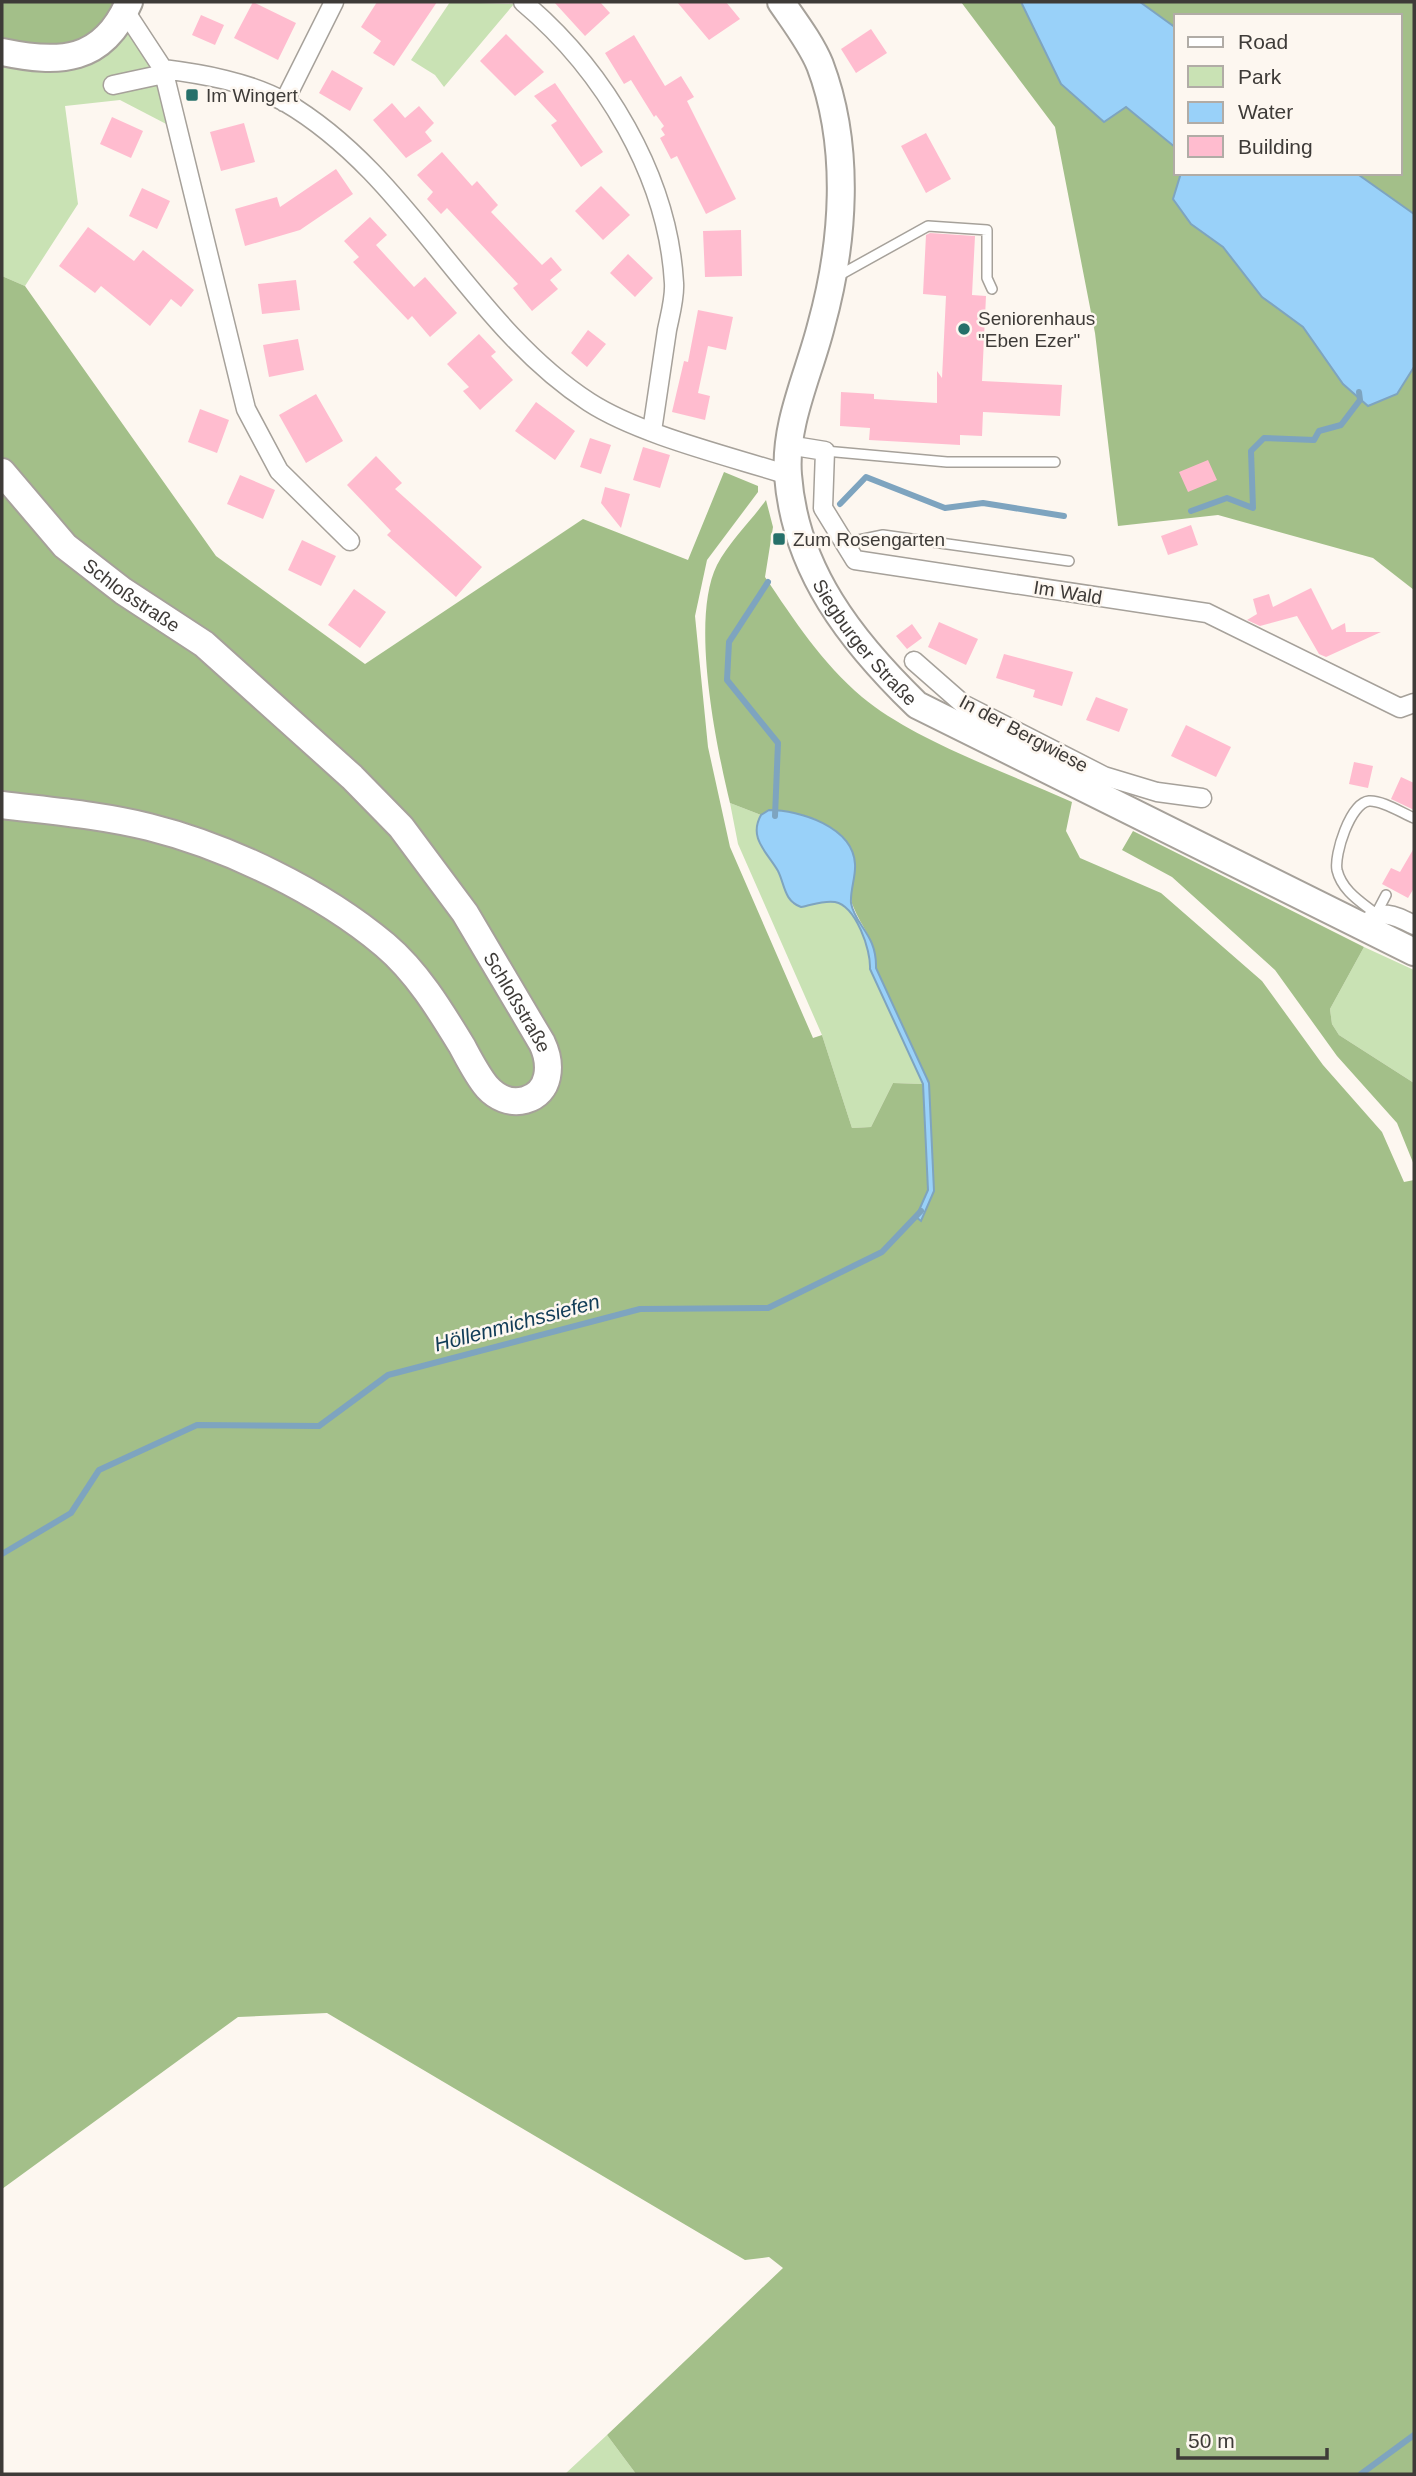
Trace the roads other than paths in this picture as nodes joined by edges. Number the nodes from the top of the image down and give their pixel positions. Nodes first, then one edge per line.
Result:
1 (334, 2) edge
2 (523, 2) edge
3 (781, 2) edge
4 (127, 6) edge
5 (2, 52) edge
6 (164, 72) junction
7 (113, 85) dead end
8 (284, 102) junction
9 (831, 280) junction
10 (992, 289) dead end
11 (652, 431) junction
12 (788, 445) junction
13 (825, 452) junction
14 (1055, 462) dead end
15 (2, 472) edge
16 (788, 475) junction
17 (350, 541) dead end
18 (844, 544) junction
19 (1069, 561) dead end
20 (914, 662) dead end
21 (1414, 702) edge
22 (1107, 788) junction
23 (1202, 798) dead end
24 (2, 805) edge
25 (1414, 818) edge
26 (1386, 895) dead end
27 (1370, 919) junction
28 (1414, 925) edge
29 (1414, 952) edge

1 - 8 street
2 - 11 street
3 - 9 main road, Siegburger Straße
4 - 5 main road
4 - 6 street
6 - 7 street
6 - 8 street
6 - 17 street
8 - 11 street
9 - 10 lane
9 - 12 main road, Siegburger Straße
11 - 16 street
12 - 13 street
12 - 16 main road, Siegburger Straße
13 - 14 lane
13 - 18 street, Im Wald
15 - 24 main road, Schloßstraße
16 - 22 main road, Siegburger Straße
18 - 19 lane
18 - 21 street, Im Wald
20 - 22 street, In der Bergwiese
22 - 23 street, In der Bergwiese
22 - 27 main road, Siegburger Straße
25 - 27 lane
26 - 27 lane
27 - 28 street
27 - 29 main road, Siegburger Straße

